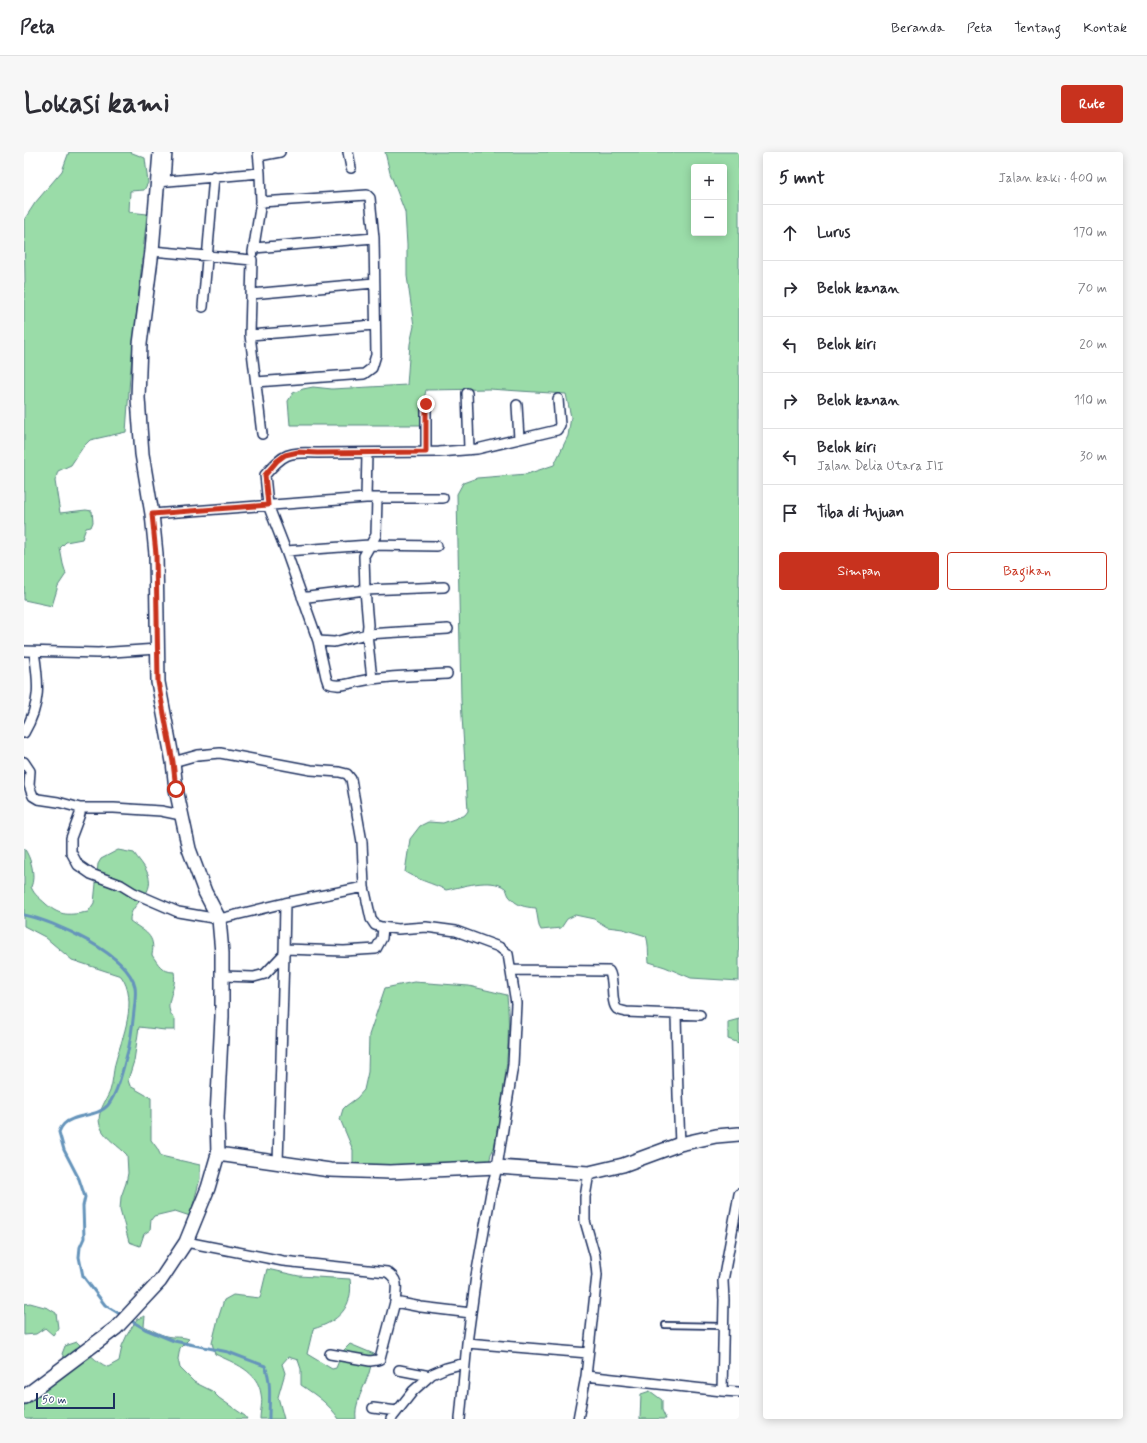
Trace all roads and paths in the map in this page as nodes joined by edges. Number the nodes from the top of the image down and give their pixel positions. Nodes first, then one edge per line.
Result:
1 (160, 152) edge
2 (167, 152) edge
3 (280, 152) edge
4 (348, 152) edge
5 (258, 154) edge
6 (351, 168) dead end
7 (260, 173) junction
8 (214, 176) junction
9 (161, 182) junction
10 (260, 202) junction
11 (374, 238) junction
12 (254, 248) junction
13 (152, 251) junction
14 (207, 256) junction
15 (252, 260) junction
16 (374, 283) junction
17 (251, 294) junction
18 (203, 307) dead end
19 (375, 325) junction
20 (250, 335) junction
21 (256, 382) junction
22 (467, 393) dead end
23 (558, 399) dead end
24 (426, 404) dead end
25 (517, 405) dead end
26 (262, 434) dead end
27 (519, 439) junction
28 (469, 449) junction
29 (367, 452) junction
30 (426, 452) junction
31 (366, 498) junction
32 (376, 498) junction
33 (443, 498) dead end
34 (268, 505) junction
35 (152, 514) junction
36 (369, 545) junction
37 (437, 546) dead end
38 (286, 551) junction
39 (444, 587) dead end
40 (365, 590) junction
41 (302, 597) junction
42 (448, 629) dead end
43 (367, 634) junction
44 (318, 641) junction
45 (157, 649) junction
46 (24, 652) edge
47 (34, 652) junction
48 (447, 674) dead end
49 (372, 679) junction
50 (24, 733) edge
51 (24, 762) edge
52 (173, 762) junction
53 (80, 808) junction
54 (181, 815) junction
55 (364, 887) junction
56 (285, 903) junction
57 (219, 919) junction
58 (383, 927) junction
59 (285, 951) junction
60 (511, 970) junction
61 (222, 976) junction
62 (676, 1014) junction
63 (700, 1015) dead end
64 (739, 1134) edge
65 (680, 1144) junction
66 (218, 1154) junction
67 (278, 1163) junction
68 (497, 1167) junction
69 (589, 1173) junction
70 (739, 1194) edge
71 (186, 1242) junction
72 (395, 1302) junction
73 (471, 1314) junction
74 (664, 1325) dead end
75 (723, 1326) junction
76 (467, 1343) junction
77 (588, 1353) junction
78 (330, 1354) dead end
79 (465, 1363) junction
80 (399, 1370) dead end
81 (430, 1376) junction
82 (586, 1376) junction
83 (722, 1391) junction
84 (739, 1392) edge
85 (24, 1398) edge
86 (373, 1408) dead end
87 (397, 1411) junction
88 (391, 1419) edge
89 (460, 1419) edge
90 (578, 1419) edge

1 - 9 street
2 - 9 street
3 - 5 street
4 - 6 street
5 - 7 street
7 - 8 street
7 - 10 street
8 - 9 street
8 - 14 street
9 - 13 street
10 - 11 street
10 - 12 street
11 - 12 street
11 - 16 street
12 - 15 street
13 - 14 street
13 - 35 street
14 - 15 street
14 - 18 street
15 - 17 street
16 - 17 street
16 - 19 street
17 - 20 street
19 - 20 street
19 - 21 street
20 - 21 street
21 - 26 street
22 - 28 street
23 - 27 street
24 - 30 street
25 - 27 street
27 - 28 street
28 - 30 street
29 - 30 street
29 - 31 street
29 - 34 street
31 - 32 street
31 - 34 street
32 - 33 street
32 - 36 street
34 - 35 street
34 - 38 street
35 - 45 street
36 - 37 street
36 - 38 street
36 - 40 street
38 - 41 street
39 - 40 street
40 - 41 street
40 - 43 street
41 - 44 street
42 - 43 street
43 - 44 street
43 - 49 street
44 - 49 street
45 - 47 street
45 - 52 street
46 - 47 street
47 - 50 street
48 - 49 street
51 - 53 street
52 - 54 street
52 - 55 street
53 - 54 street
53 - 57 street
54 - 57 street
55 - 56 street
55 - 58 street
56 - 57 street
56 - 59 street
57 - 61 street
58 - 59 street
58 - 60 street
59 - 61 street
59 - 67 street
60 - 62 street
60 - 68 street
61 - 66 street
62 - 63 street
62 - 65 street
64 - 65 street
65 - 69 street
66 - 67 street
66 - 71 street
67 - 68 street
68 - 69 street
68 - 73 street
69 - 77 street
70 - 75 street
71 - 72 street
71 - 85 street
72 - 73 street
72 - 78 street
73 - 76 street
74 - 75 lane
75 - 83 street
76 - 77 street
76 - 79 street
77 - 82 street
79 - 81 street
79 - 89 street
80 - 81 street
81 - 87 street
82 - 83 street
82 - 90 street
83 - 84 street
86 - 87 street
87 - 88 street

